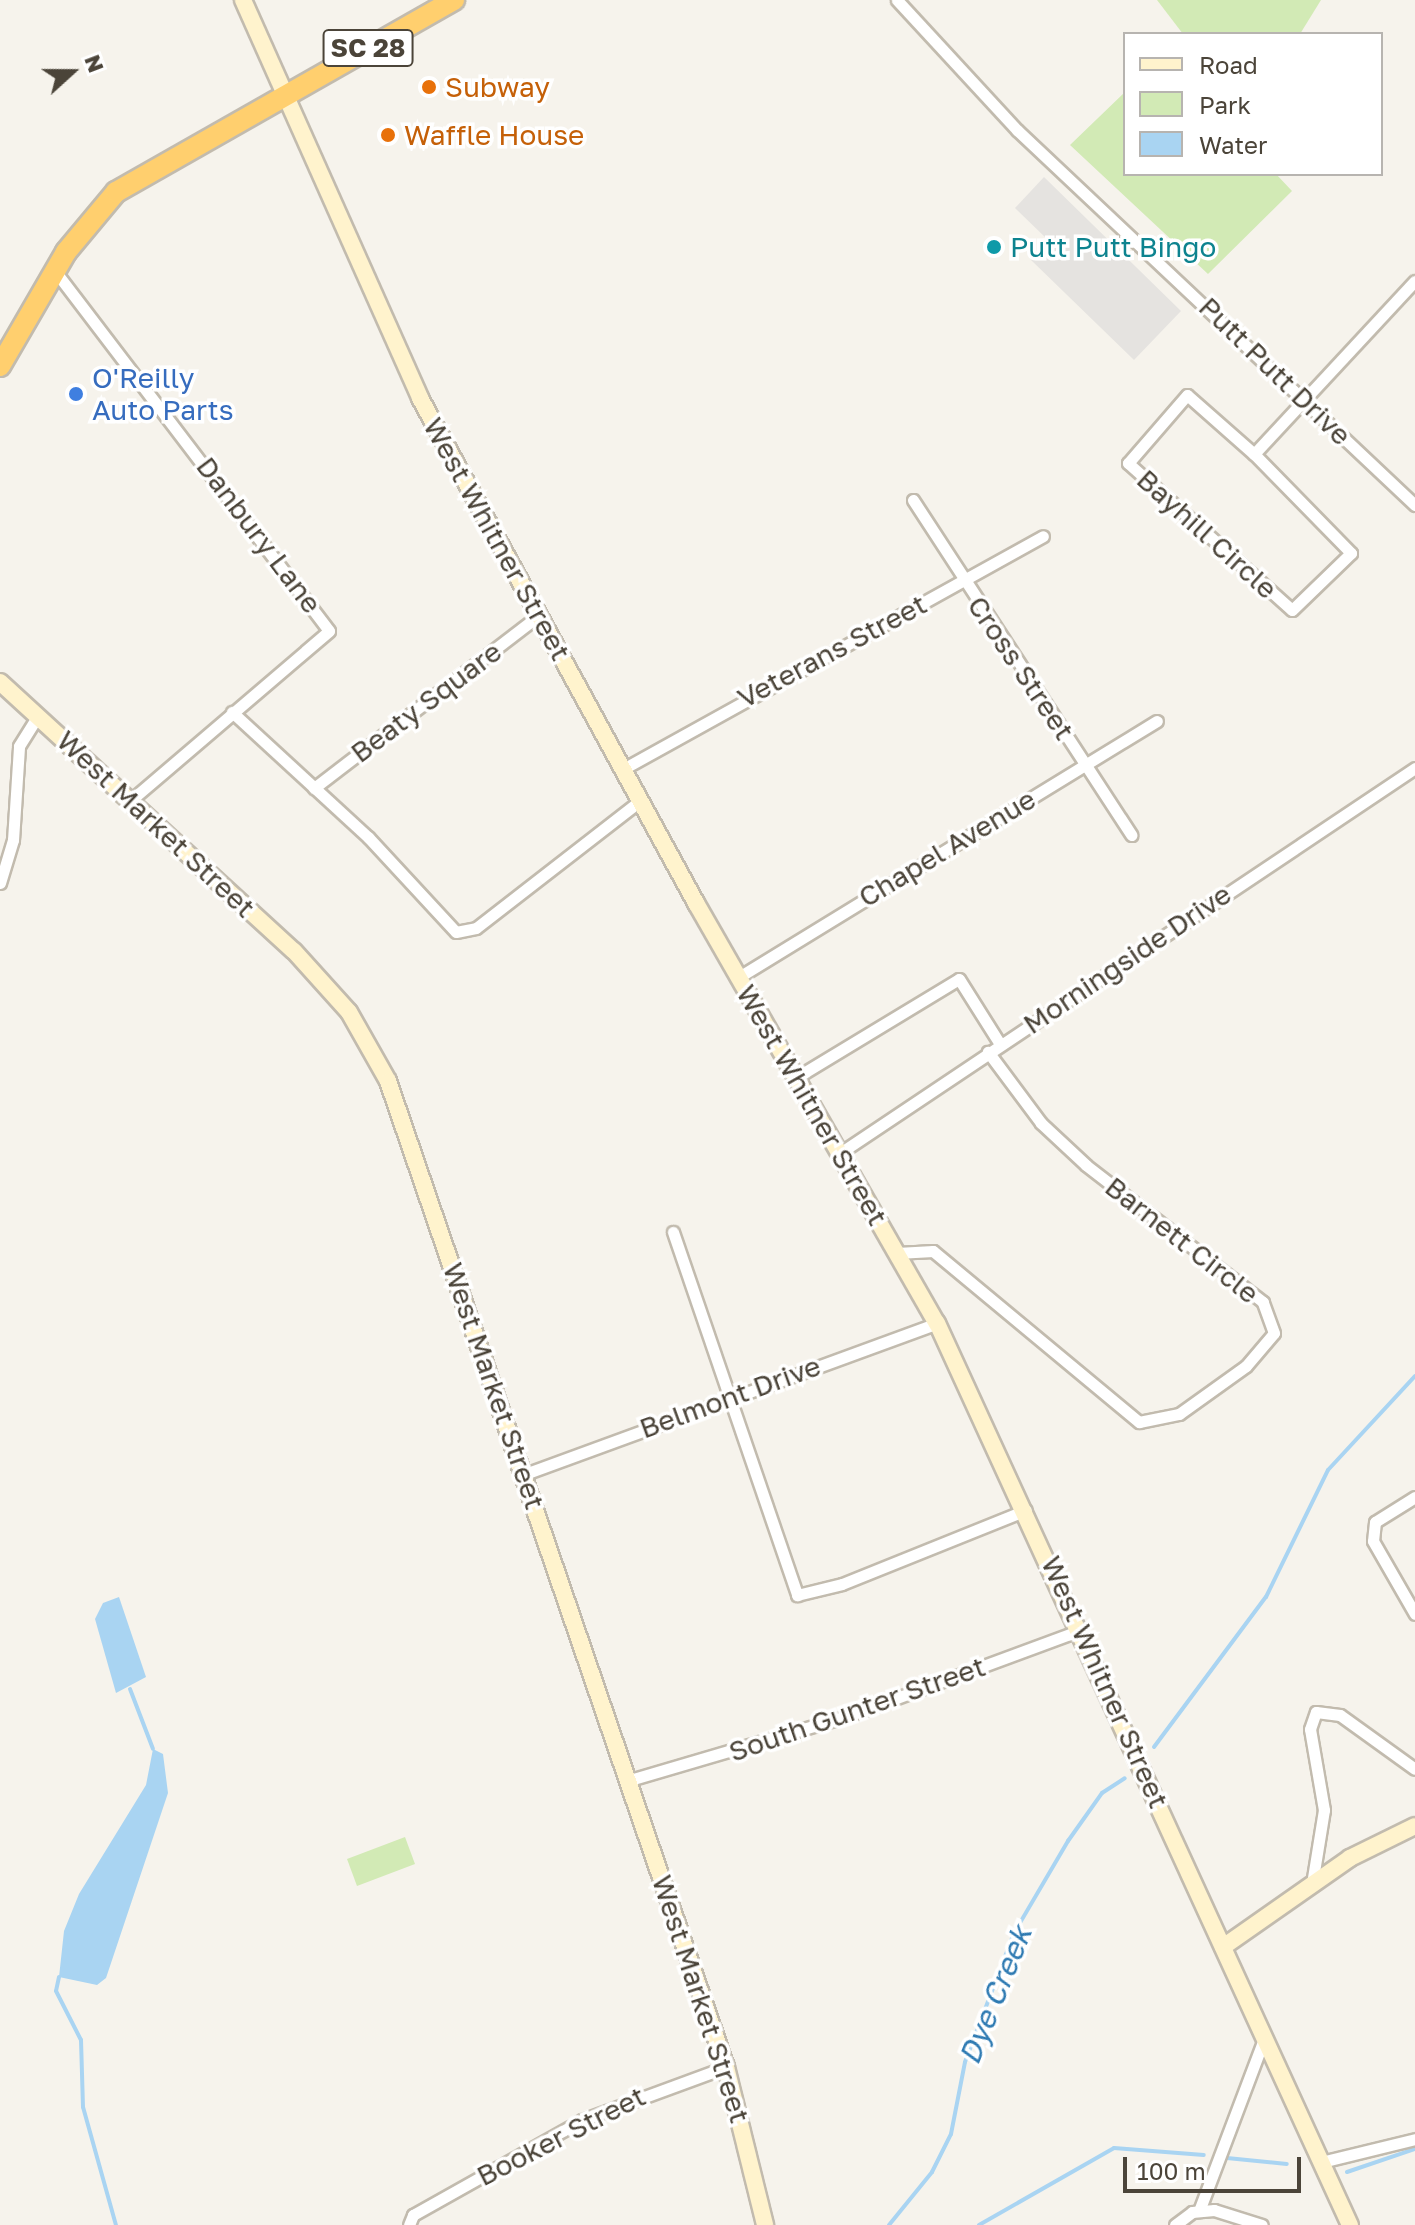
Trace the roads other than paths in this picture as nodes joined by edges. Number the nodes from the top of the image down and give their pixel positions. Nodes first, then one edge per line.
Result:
1 (243, 0) edge
2 (454, 0) edge
3 (897, 0) edge
4 (282, 96) junction
5 (55, 271) junction
6 (1415, 281) edge
7 (0, 366) edge
8 (1306, 400) junction
9 (1254, 454) junction
10 (913, 500) dead end
11 (1415, 505) edge
12 (1043, 536) dead end
13 (962, 581) junction
14 (538, 616) junction
15 (0, 682) edge
16 (232, 712) junction
17 (38, 716) junction
18 (1157, 721) dead end
19 (1085, 765) junction
20 (1415, 768) edge
21 (623, 769) junction
22 (314, 788) junction
23 (641, 800) junction
24 (130, 801) junction
25 (1131, 835) dead end
26 (0, 883) edge
27 (739, 977) junction
28 (1000, 1044) junction
29 (988, 1052) junction
30 (797, 1077) junction
31 (840, 1153) junction
32 (673, 1232) dead end
33 (897, 1253) junction
34 (937, 1323) junction
35 (730, 1397) junction
36 (525, 1474) junction
37 (1415, 1497) edge
38 (1026, 1510) junction
39 (1415, 1614) edge
40 (1082, 1629) junction
41 (1415, 1769) edge
42 (630, 1780) junction
43 (1415, 1826) edge
44 (1312, 1884) junction
45 (1223, 1947) junction
46 (1264, 2039) junction
47 (726, 2067) junction
48 (1415, 2139) edge
49 (1321, 2162) junction
50 (1199, 2211) junction
51 (409, 2225) edge
52 (765, 2225) edge
53 (1175, 2225) edge
54 (1262, 2225) edge
55 (1350, 2225) edge

1 - 4 main road, West Whitner Street
2 - 4 highway, SC 28
3 - 8 street, Putt Putt Drive
4 - 5 highway, SC 28
4 - 14 main road, West Whitner Street
5 - 7 highway, SC 28
5 - 16 street, Danbury Lane
6 - 8 street
8 - 9 street
8 - 11 street, Putt Putt Drive
9 - 9 street, Bayhill Circle
10 - 13 street, Cross Street
12 - 13 street, Veterans Street
13 - 19 street, Cross Street
13 - 21 street, Veterans Street
14 - 21 main road, West Whitner Street
14 - 22 street, Beaty Square
15 - 17 main road, West Market Street
16 - 22 street
16 - 24 street, Danbury Lane
17 - 24 main road, West Market Street
17 - 26 street
18 - 19 street, Chapel Avenue
19 - 25 street, Cross Street
19 - 27 street, Chapel Avenue
20 - 28 street, Morningside Drive
21 - 23 main road, West Whitner Street
22 - 23 street
23 - 27 main road, West Whitner Street
24 - 36 main road, West Market Street
27 - 30 main road, West Whitner Street
28 - 29 street, Morningside Drive
28 - 30 street
29 - 31 street, Morningside Drive
29 - 33 street, Barnett Circle
30 - 31 main road, West Whitner Street
31 - 33 main road, West Whitner Street
32 - 35 street
33 - 34 main road, West Whitner Street
34 - 35 street, Belmont Drive
34 - 38 main road, West Whitner Street
35 - 36 street, Belmont Drive
35 - 38 street
36 - 42 main road, West Market Street
37 - 39 street
38 - 40 main road, West Whitner Street
40 - 42 street, South Gunter Street
40 - 45 main road, West Whitner Street
41 - 44 street
42 - 47 main road, West Market Street
43 - 44 main road
44 - 45 main road
45 - 46 main road, West Whitner Street
46 - 49 main road, West Whitner Street
46 - 50 street
47 - 51 street, Booker Street
47 - 52 main road, West Market Street
48 - 49 street
49 - 55 main road, West Whitner Street
50 - 53 street
50 - 54 street

